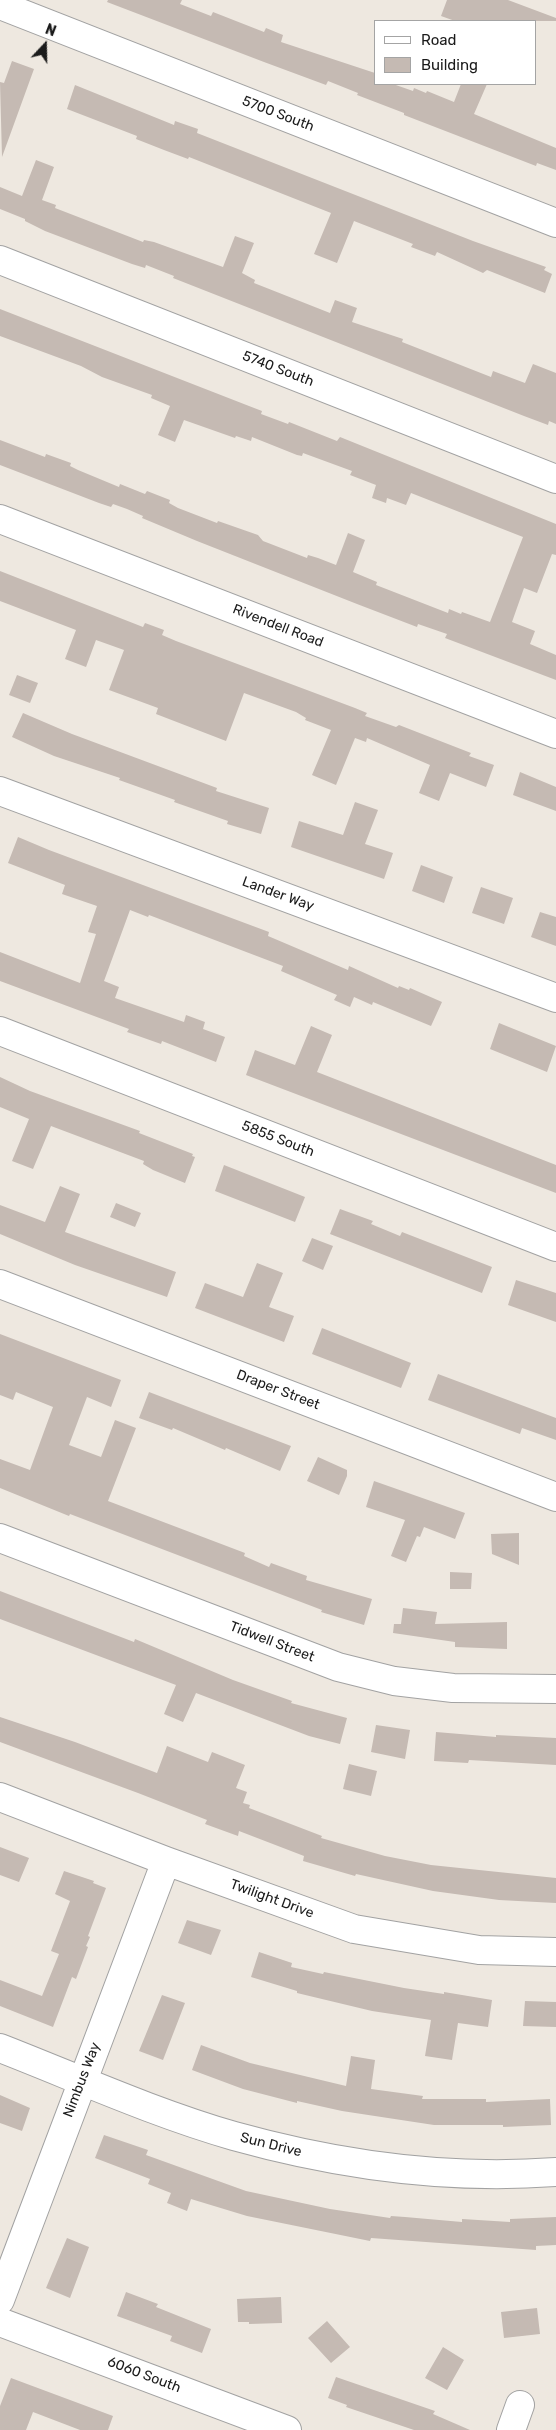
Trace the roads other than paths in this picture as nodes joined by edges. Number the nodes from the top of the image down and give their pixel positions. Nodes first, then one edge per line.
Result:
1 (0, 5) edge
2 (556, 223) edge
3 (0, 260) edge
4 (556, 479) edge
5 (0, 519) edge
6 (556, 734) edge
7 (0, 791) edge
8 (556, 998) edge
9 (0, 1031) edge
10 (556, 1246) edge
11 (0, 1284) edge
12 (556, 1497) edge
13 (0, 1538) edge
14 (556, 1689) edge
15 (0, 1796) edge
16 (166, 1861) junction
17 (556, 1952) edge
18 (0, 2048) edge
19 (82, 2080) junction
20 (556, 2172) edge
21 (0, 2300) edge
22 (0, 2322) edge
23 (287, 2430) edge

1 - 2 street, 5700 South
3 - 4 street, 5740 South
5 - 6 street, Rivendell Road
7 - 8 street, Lander Way
9 - 10 street, 5855 South
11 - 12 street, Draper Street
13 - 14 street, Tidwell Street
15 - 16 street, Twilight Drive
16 - 17 street, Twilight Drive
16 - 19 street, Nimbus Way
18 - 19 street, Sun Drive
19 - 20 street, Sun Drive
19 - 21 street, Nimbus Way
22 - 23 street, 6060 South

